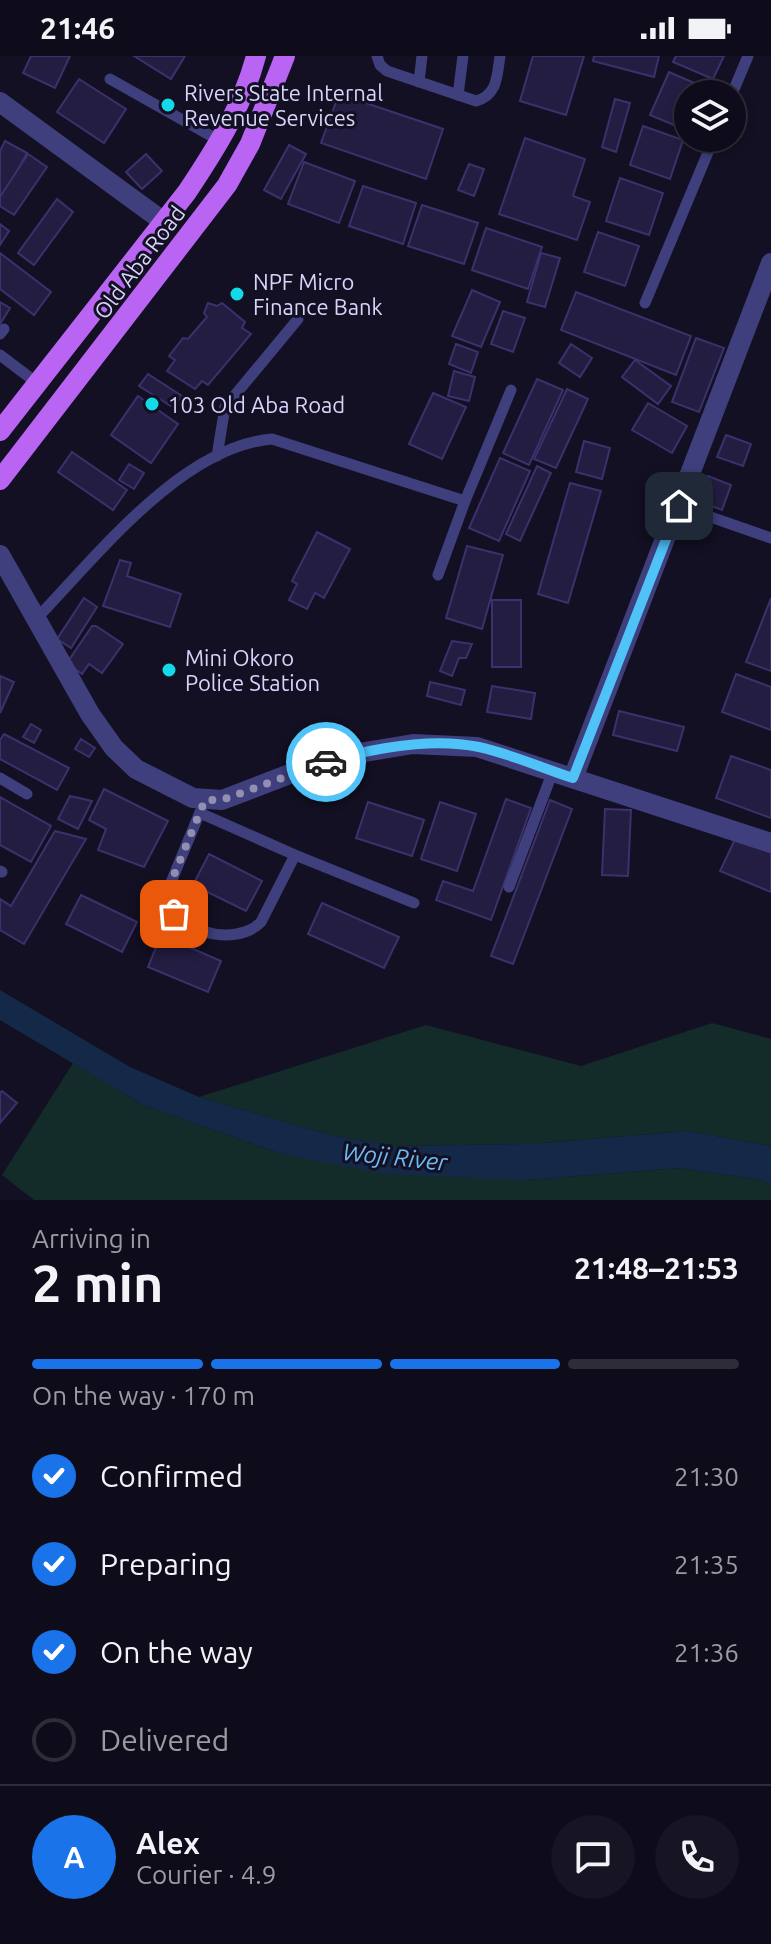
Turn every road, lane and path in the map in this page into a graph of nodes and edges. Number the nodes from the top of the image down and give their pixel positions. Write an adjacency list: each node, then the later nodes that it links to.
1 (256, 56): 13 (main road, Old Aba Road)
2 (285, 56): 24 (main road, Old Aba Road)
3 (377, 56): 10 (lane)
4 (422, 56): 10 (lane)
5 (463, 56): 11 (lane)
6 (500, 56): 11 (lane)
7 (748, 56): 9 (lane)
8 (110, 79): 13 (lane)
9 (738, 80)
10 (419, 82): 11 (lane)
11 (458, 95)
12 (0, 102): 15 (street)
13 (220, 141): 15 (main road, Old Aba Road)
14 (708, 152): 17 (lane)
15 (164, 222): 20 (main road, Old Aba Road)
16 (771, 263): 26 (street)
17 (645, 303)
18 (298, 319): 23 (lane)
19 (0, 355): 20 (lane)
20 (37, 383): 22 (main road, Old Aba Road)
21 (511, 390): 25 (lane)
22 (0, 431)
23 (217, 456): 25 (lane); 30 (lane)
24 (0, 480)
25 (465, 501): 29 (lane)
26 (679, 506): 27 (lane); 33 (street)
27 (771, 538)
28 (0, 555): 30 (street)
29 (438, 575)
30 (36, 619): 35 (street)
31 (553, 771): 33 (street); 35 (street); 38 (lane)
32 (0, 778): 34 (lane)
33 (573, 778): 36 (street)
34 (27, 794)
35 (203, 807): 37 (lane); 37 (lane)
36 (771, 843)
37 (295, 855): 39 (lane)
38 (509, 887)
39 (414, 903)

